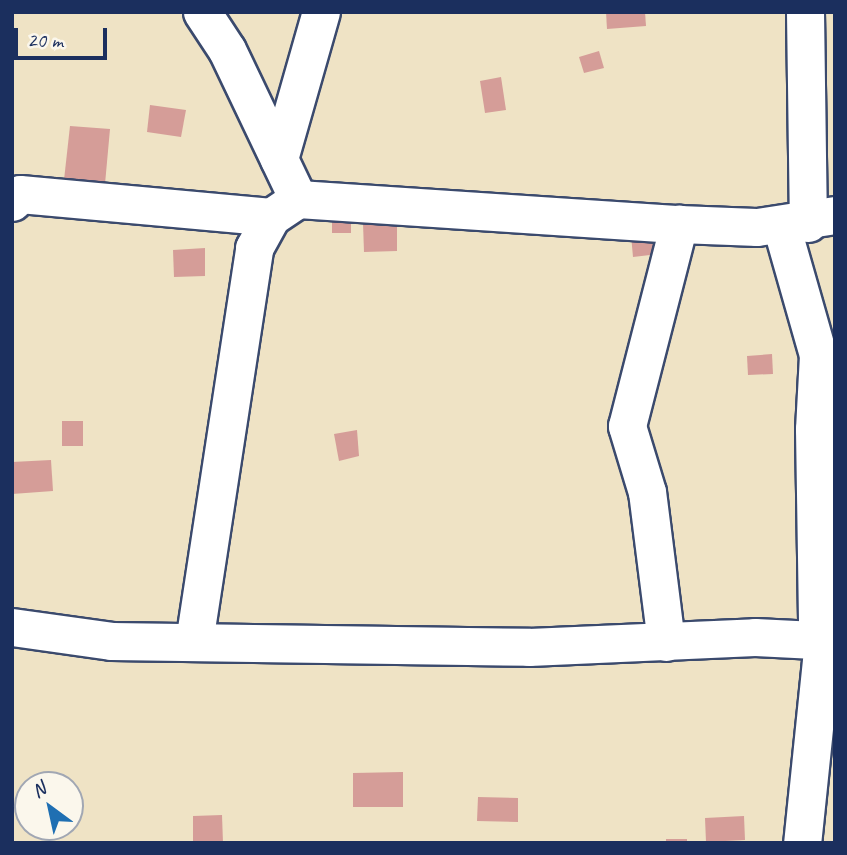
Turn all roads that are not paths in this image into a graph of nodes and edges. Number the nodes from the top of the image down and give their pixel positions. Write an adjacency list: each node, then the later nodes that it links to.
1 (202, 12): 4 (street)
2 (321, 12): 4 (street)
3 (805, 12): 7 (street)
4 (279, 159): 6 (street)
5 (12, 202): 6 (street)
6 (285, 208): 8 (street); 11 (street)
7 (808, 221): 8 (street); 10 (street)
8 (679, 224): 12 (street)
9 (12, 627): 11 (street)
10 (829, 641): 12 (street); 13 (street)
11 (194, 642): 12 (street)
12 (666, 642)
13 (802, 843)

